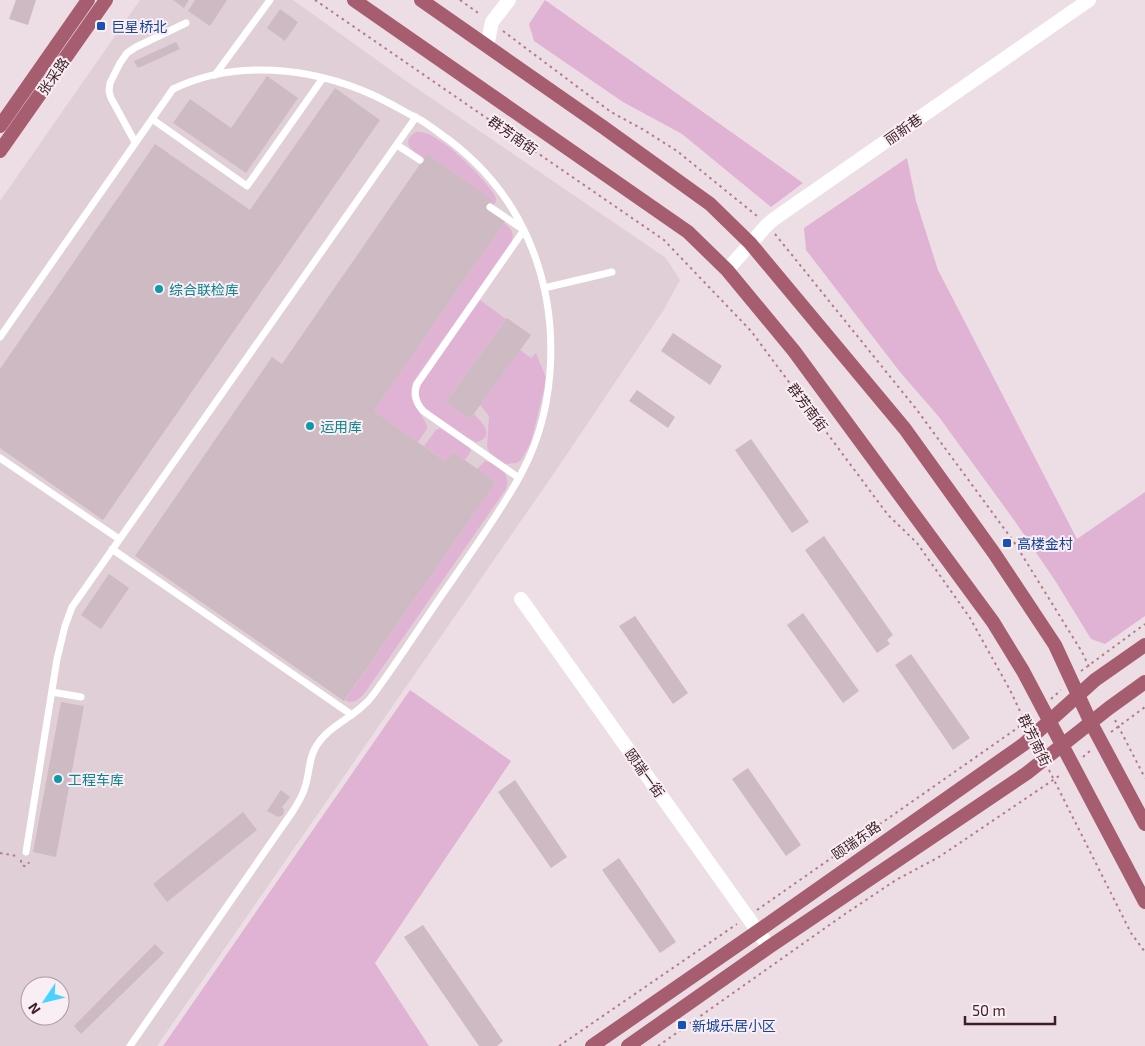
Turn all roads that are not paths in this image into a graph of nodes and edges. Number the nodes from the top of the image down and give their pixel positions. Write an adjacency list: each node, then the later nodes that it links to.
1 (88, 0): 14 (main road, 张采路)
2 (106, 0): 17 (main road, 张采路)
3 (270, 0): 10 (lane)
4 (354, 0): 22 (main road, 群芳南街)
5 (421, 0): 9 (main road)
6 (509, 0): 9 (street)
7 (1089, 0): 21 (street, 丽新巷)
8 (186, 23): 15 (lane)
9 (487, 46): 21 (main road)
10 (215, 75): 11 (lane); 13 (lane)
11 (322, 78): 12 (lane); 13 (lane)
12 (416, 117): 16 (lane); 20 (lane)
13 (152, 119): 15 (lane)
14 (0, 126)
15 (136, 142): 25 (lane)
16 (397, 145): 18 (lane); 28 (lane)
17 (0, 151)
18 (420, 160)
19 (490, 207): 20 (lane)
20 (524, 230): 24 (lane); 27 (lane)
21 (750, 243): 22 (street, 丽新巷); 34 (main road)
22 (727, 270): 37 (main road, 群芳南街)
23 (612, 272): 24 (lane)
24 (544, 288): 27 (lane)
25 (0, 337)
26 (0, 458): 28 (lane)
27 (519, 478): 36 (lane)
28 (119, 539): 29 (lane)
29 (112, 549): 33 (lane); 36 (lane)
30 (521, 600): 43 (street, 颐瑞一街)
31 (1145, 645): 34 (main road, 颐瑞东路)
32 (1145, 682): 38 (main road)
33 (52, 692): 35 (lane); 41 (lane)
34 (1078, 696): 37 (main road, 颐瑞东路); 38 (main road)
35 (81, 697)
36 (352, 715): 45 (lane)
37 (1049, 720): 39 (main road, 群芳南街); 43 (main road, 颐瑞东路)
38 (1091, 723): 39 (main road); 40 (main road)
39 (1062, 746): 42 (main road, 群芳南街); 44 (main road)
40 (1145, 824)
41 (27, 856)
42 (1145, 902)
43 (758, 931): 44 (street, 颐瑞一街); 46 (main road, 颐瑞东路)
44 (770, 947): 47 (main road)
45 (130, 1046)
46 (592, 1046)
47 (628, 1046)

